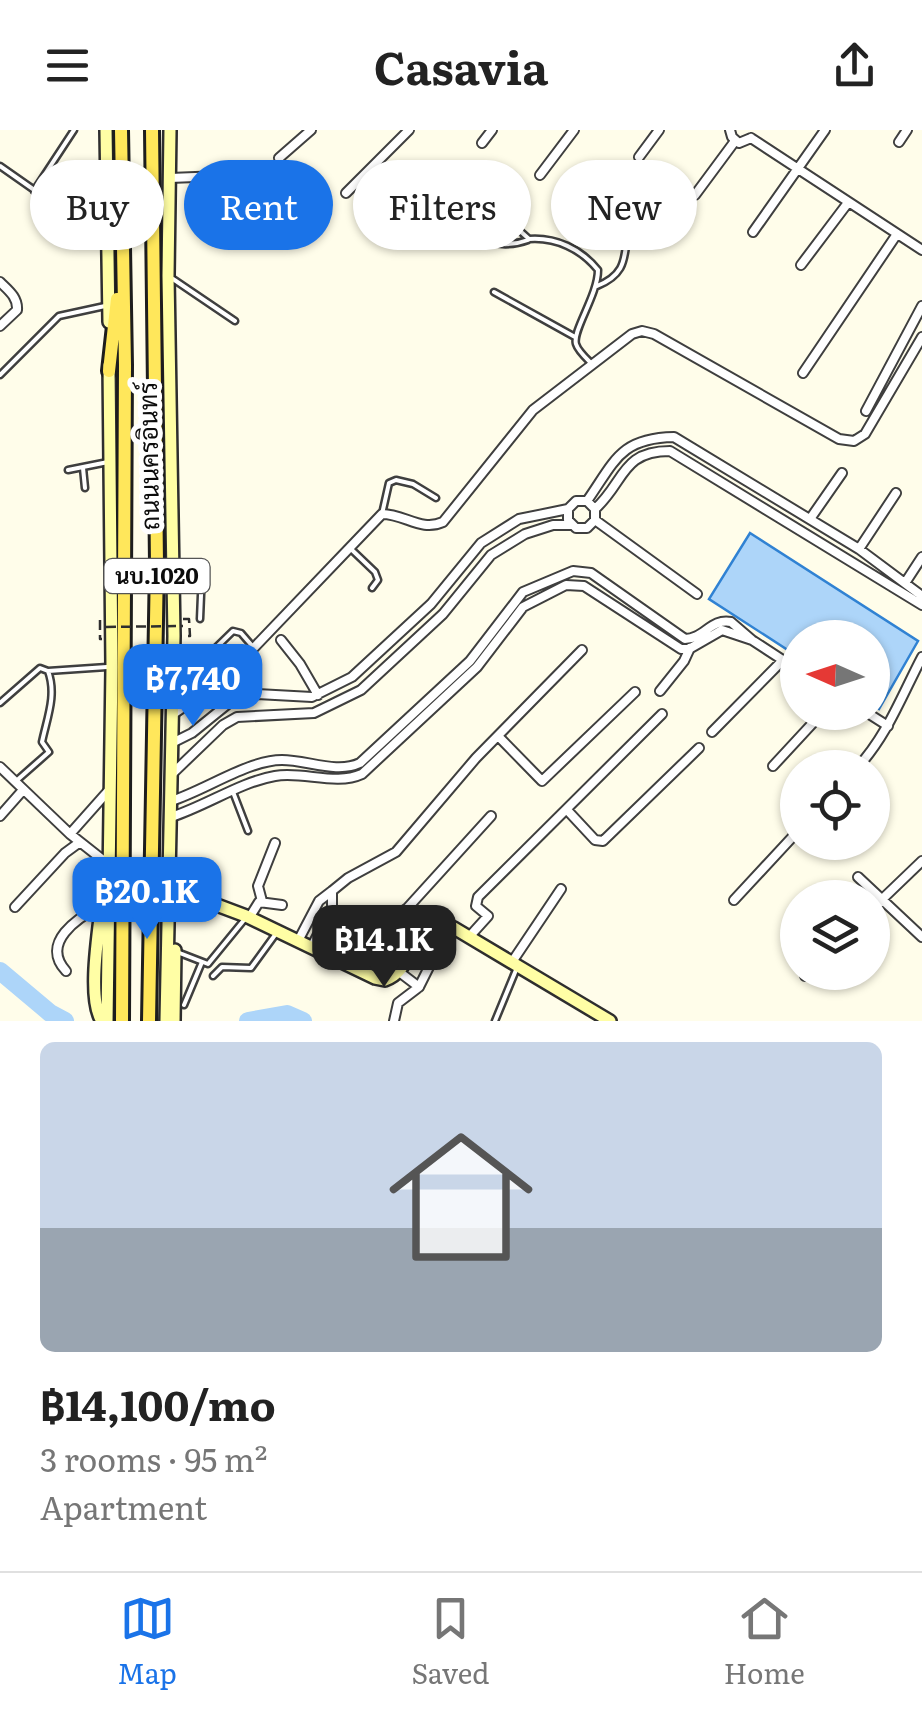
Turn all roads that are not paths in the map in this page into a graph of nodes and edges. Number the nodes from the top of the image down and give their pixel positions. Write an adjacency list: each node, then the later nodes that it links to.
1 (74, 130): 20 (lane)
2 (105, 130): 21 (main road, ถนนนครอินทร์ / นบ.1020)
3 (121, 130): 22 (main road, ถนนนครอินทร์ / นบ.1020)
4 (152, 130): 170 (main road, ถนนนครอินทร์ / นบ.1020)
5 (170, 130): 27 (main road, ถนนนครอินทร์ / นบ.1020)
6 (311, 130): 19 (street)
7 (409, 130): 30 (street)
8 (492, 130): 17 (street)
9 (574, 130): 25 (street)
10 (659, 130): 18 (street)
11 (730, 130): 15 (street)
12 (825, 130): 24 (street)
13 (907, 130): 16 (street)
14 (752, 134): 15 (street); 24 (street)
15 (735, 140): 29 (street)
16 (899, 142)
17 (482, 143)
18 (640, 157)
19 (279, 158)
20 (54, 160)
21 (106, 160)
22 (122, 160)
23 (0, 166): 28 (lane)
24 (796, 170): 31 (street); 32 (street)
25 (540, 175)
26 (184, 177): 27 (street)
27 (170, 178): 41 (main road, ถนนนครอินทร์ / นบ.1020)
28 (30, 188)
29 (697, 192)
30 (346, 194)
31 (847, 204): 33 (street); 40 (street)
32 (752, 232)
33 (897, 234): 39 (street); 53 (street)
34 (531, 239): 43 (lane)
35 (108, 250): 45 (main road, ถนนนครอินทร์ / นบ.1020)
36 (124, 250): 52 (main road)
37 (124, 250): 167 (main road, ถนนนครอินทร์ / นบ.1020)
38 (625, 250): 43 (lane)
39 (922, 250)
40 (801, 265)
41 (168, 276): 47 (lane); 77 (main road, ถนนนครอินทร์ / นบ.1020)
42 (0, 282): 48 (street)
43 (597, 286): 50 (lane)
44 (494, 292): 50 (lane)
45 (110, 305): 52 (main road, ถนนนครอินทร์ / นบ.1020); 54 (lane)
46 (922, 306): 55 (street)
47 (235, 321)
48 (0, 326)
49 (922, 337): 51 (street)
50 (575, 338): 51 (lane)
51 (592, 364): 68 (street)
52 (109, 371): 56 (main road, ถนนนครอินทร์ / นบ.1020)
53 (803, 372)
54 (0, 376)
55 (866, 412)
56 (109, 462): 57 (lane); 94 (main road, ถนนนครอินทร์ / นบ.1020)
57 (82, 466): 58 (lane); 60 (lane)
58 (68, 470)
59 (842, 473): 69 (street)
60 (85, 488)
61 (766, 492): 64 (street); 65 (street); 69 (street)
62 (896, 492): 74 (street)
63 (436, 498): 68 (lane)
64 (587, 501): 66 (street); 67 (street)
65 (759, 504): 67 (street); 84 (street)
66 (568, 509): 71 (street); 72 (street)
67 (595, 509): 70 (street)
68 (382, 514): 73 (street)
69 (810, 519): 74 (street)
70 (595, 520): 71 (street); 81 (street)
71 (571, 525): 75 (street)
72 (481, 543): 75 (street); 95 (street)
73 (351, 549): 79 (lane); 89 (street)
74 (860, 549): 78 (street)
75 (491, 555): 98 (street)
76 (922, 556): 78 (street)
77 (173, 571): 85 (lane); 105 (main road, ถนนนครอินทร์ / นบ.1020)
78 (905, 582): 82 (street)
79 (372, 588)
80 (616, 592): 83 (street); 87 (street); 88 (street)
81 (697, 594)
82 (922, 596)
83 (609, 600): 87 (street); 88 (street)
84 (922, 605)
85 (200, 618)
86 (280, 640): 101 (street)
87 (493, 640): 115 (street)
88 (691, 644): 92 (street); 99 (street)
89 (254, 648): 97 (lane); 105 (street)
90 (582, 650): 112 (street)
91 (922, 657): 108 (street)
92 (780, 660)
93 (780, 663): 110 (street)
94 (112, 667): 96 (lane); 122 (main road, ถนนนครอินทร์ / นบ.1020)
95 (364, 668): 98 (street); 101 (street)
96 (48, 670): 103 (lane); 120 (lane)
97 (192, 671)
98 (374, 680): 106 (street)
99 (660, 691)
100 (635, 692): 112 (street)
101 (318, 695): 102 (street)
102 (287, 697): 106 (street); 107 (street)
103 (0, 703)
104 (662, 714): 126 (street)
105 (172, 715): 113 (main road, ถนนนครอินทร์ / นบ.1020)
106 (286, 715): 111 (street)
107 (206, 721): 111 (street); 113 (street)
108 (890, 722)
109 (806, 730): 116 (street)
110 (712, 732)
111 (214, 734): 119 (street)
112 (498, 736): 141 (street)
113 (172, 744): 119 (main road, ถนนนครอินทร์ / นบ.1020)
114 (699, 748): 126 (street)
115 (376, 756): 118 (street); 121 (street)
116 (773, 766)
117 (0, 767): 120 (street)
118 (248, 770): 121 (street); 125 (street)
119 (172, 774): 125 (main road, ถนนนครอินทร์ / นบ.1020)
120 (15, 782): 123 (street)
121 (254, 784): 124 (street)
122 (110, 788): 131 (street); 136 (main road, ถนนนครอินทร์ / นบ.1020)
123 (23, 790): 127 (street); 131 (street)
124 (233, 792): 129 (street); 130 (lane)
125 (170, 801): 129 (main road, ถนนนครอินทร์ / นบ.1020)
126 (568, 810): 154 (street)
127 (0, 816)
128 (491, 816): 150 (street)
129 (171, 817): 139 (main road, ถนนนครอินทร์ / นบ.1020)
130 (248, 831)
131 (70, 834): 132 (street)
132 (80, 842): 136 (street); 148 (street)
133 (276, 843): 145 (street)
134 (780, 851): 144 (street)
135 (922, 860): 142 (street)
136 (110, 868): 146 (main road); 167 (main road, ถนนนครอินทร์ / นบ.1020)
137 (858, 877): 138 (street)
138 (861, 880)
139 (168, 881): 143 (main road, ถนนนครอินทร์ / นบ.1020); 151 (main road)
140 (561, 889): 161 (street)
141 (332, 892): 156 (street); 157 (street)
142 (890, 892)
143 (168, 896): 159 (main road); 171 (main road, ถนนนครอินทร์ / นบ.1020)
144 (734, 900)
145 (262, 901): 147 (street); 151 (street)
146 (102, 905): 163 (street); 169 (main road)
147 (282, 905)
148 (14, 907)
149 (890, 907): 155 (street)
150 (406, 909): 152 (street); 162 (street)
151 (248, 917): 153 (main road); 160 (lane)
152 (428, 930): 154 (main road); 164 (main road)
153 (278, 932): 156 (main road); 160 (lane)
154 (469, 937): 161 (main road)
155 (922, 937)
156 (298, 941): 157 (main road)
157 (311, 948): 162 (main road)
158 (438, 949): 165 (street)
159 (175, 952): 160 (lane); 172 (main road)
160 (205, 963): 166 (lane)
161 (515, 963): 168 (main road); 174 (lane)
162 (353, 968): 164 (main road)
163 (66, 971)
164 (398, 971): 165 (street)
165 (420, 987): 173 (street)
166 (184, 1006)
167 (117, 1012): 169 (main road, ถนนนครอินทร์ / นบ.1020)
168 (608, 1020)
169 (104, 1021)
170 (149, 1021)
171 (166, 1021)
172 (174, 1021)
173 (394, 1021)
174 (495, 1021)

